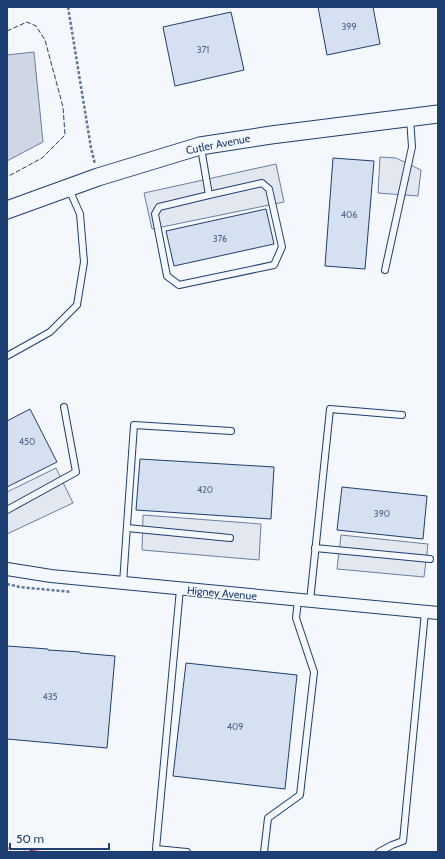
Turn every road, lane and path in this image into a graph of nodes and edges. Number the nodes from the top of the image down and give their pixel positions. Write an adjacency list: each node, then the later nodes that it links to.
1 (68, 7): 5 (path)
2 (438, 114): 3 (street, Cutler Avenue)
3 (410, 117): 4 (street, Cutler Avenue); 9 (lane)
4 (200, 146): 5 (street, Cutler Avenue); 7 (lane)
5 (98, 177): 6 (street, Cutler Avenue)
6 (68, 188): 8 (street, Cutler Avenue); 10 (lane)
7 (209, 195): 7 (lane)
8 (7, 210)
9 (385, 270)
10 (7, 356)
11 (64, 407): 14 (lane)
12 (402, 415): 17 (lane)
13 (231, 431): 15 (lane)
14 (7, 510)
15 (127, 528): 16 (lane); 20 (lane)
16 (230, 538)
17 (316, 548): 18 (lane); 23 (lane)
18 (430, 559)
19 (7, 569): 20 (street, Higney Avenue)
20 (123, 583): 21 (street, Higney Avenue)
21 (180, 589): 22 (street, Higney Avenue); 26 (lane)
22 (298, 600): 23 (street, Higney Avenue); 27 (lane)
23 (310, 601): 24 (street, Higney Avenue)
24 (425, 612): 25 (street, Higney Avenue); 28 (lane)
25 (438, 613)
26 (188, 852)
27 (264, 852)
28 (379, 852)

